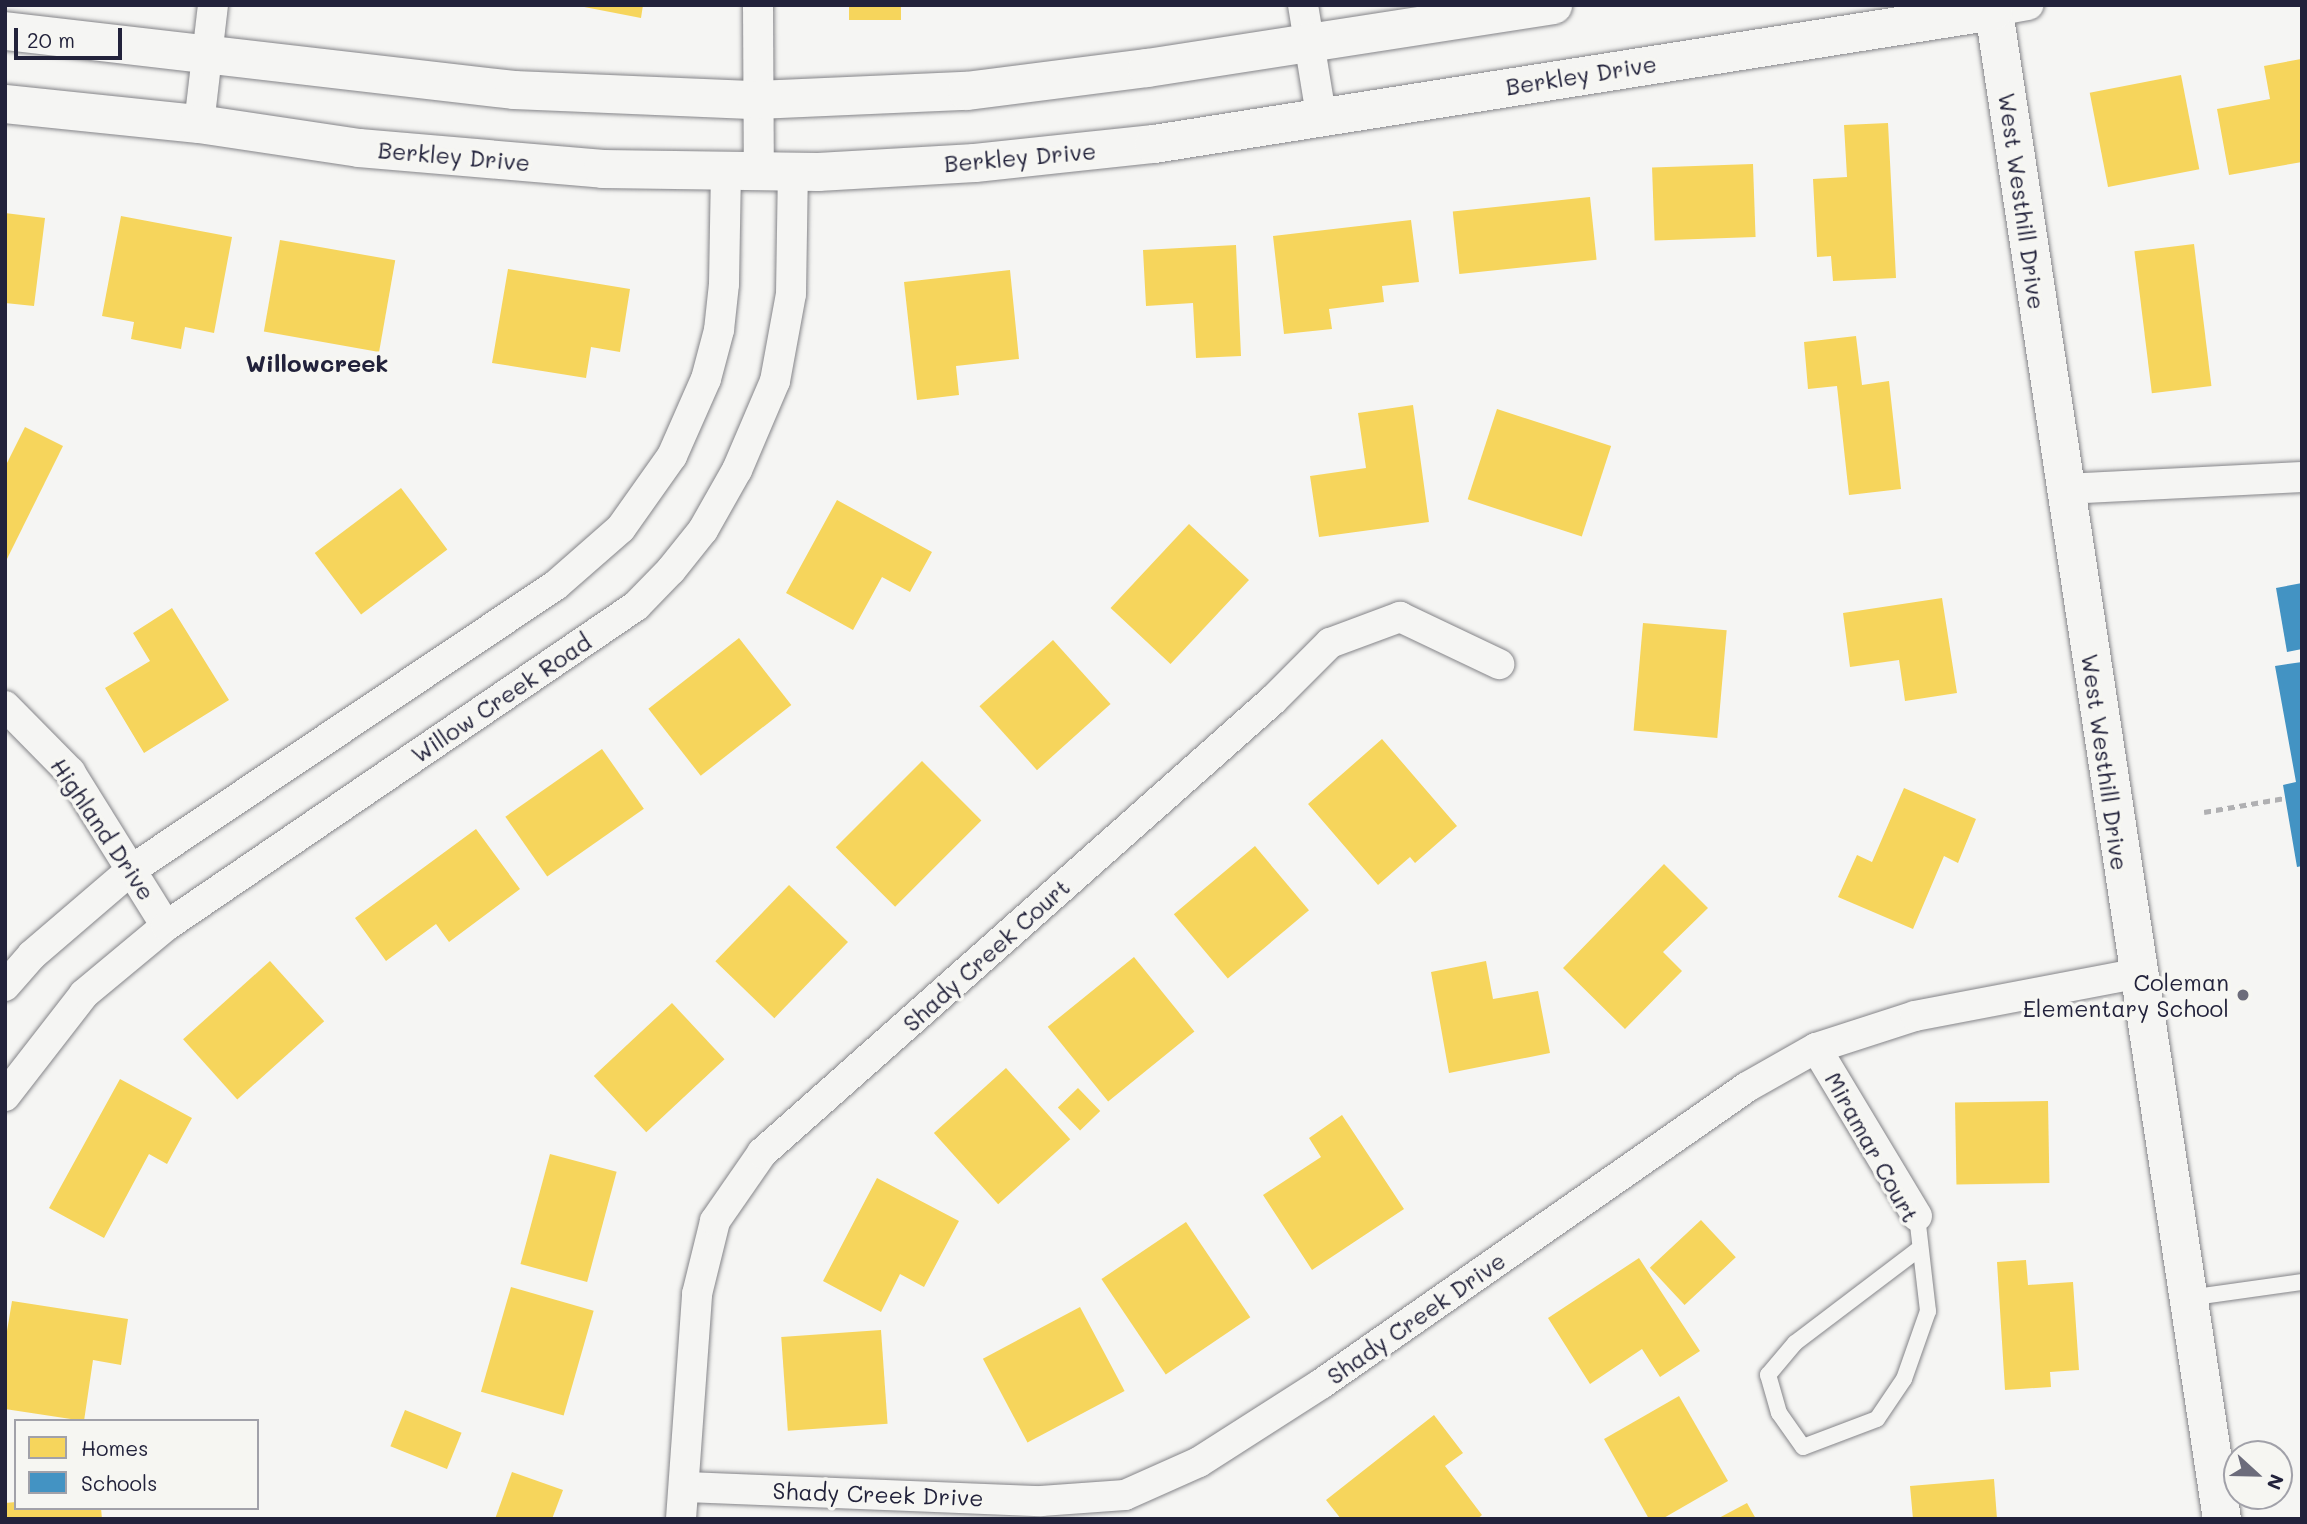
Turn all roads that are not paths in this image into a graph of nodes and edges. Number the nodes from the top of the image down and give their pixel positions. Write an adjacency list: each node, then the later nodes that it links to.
1 (213, 5): 8 (street)
2 (758, 5): 9 (street, Willow Creek Road)
3 (1303, 5): 7 (street)
4 (1553, 5): 7 (street)
5 (2005, 7): 11 (street, Berkley Drive); 15 (street, West Westhill Drive)
6 (5, 31): 8 (street)
7 (1308, 43): 9 (street); 11 (street)
8 (207, 54): 9 (street); 12 (street)
9 (757, 100): 13 (street, Willow Creek Road)
10 (5, 104): 12 (street, Berkley Drive)
11 (1321, 115): 13 (street, Berkley Drive)
12 (199, 124): 13 (street, Berkley Drive)
13 (759, 173): 18 (street, Willow Creek Road); 19 (street, Willow Creek Road)
14 (2302, 477): 15 (street)
15 (2065, 489): 20 (street, West Westhill Drive)
16 (1499, 664): 28 (street, Shady Creek Court)
17 (5, 706): 18 (street, Highland Drive)
18 (131, 870): 19 (street, Highland Drive); 21 (street, Willow Creek Road)
19 (166, 926): 23 (street, Willow Creek Road)
20 (2136, 974): 22 (street, Shady Creek Drive); 27 (street, West Westhill Drive)
21 (5, 986)
22 (1816, 1048): 24 (street, Miramar Court); 28 (street, Shady Creek Drive)
23 (5, 1096)
24 (1917, 1216): 25 (lane, Miramar Court)
25 (1920, 1248): 25 (lane, Miramar Court)
26 (2302, 1282): 27 (lane)
27 (2188, 1298): 30 (street, West Westhill Drive)
28 (686, 1487): 29 (street)
29 (681, 1519)
30 (2222, 1519)

